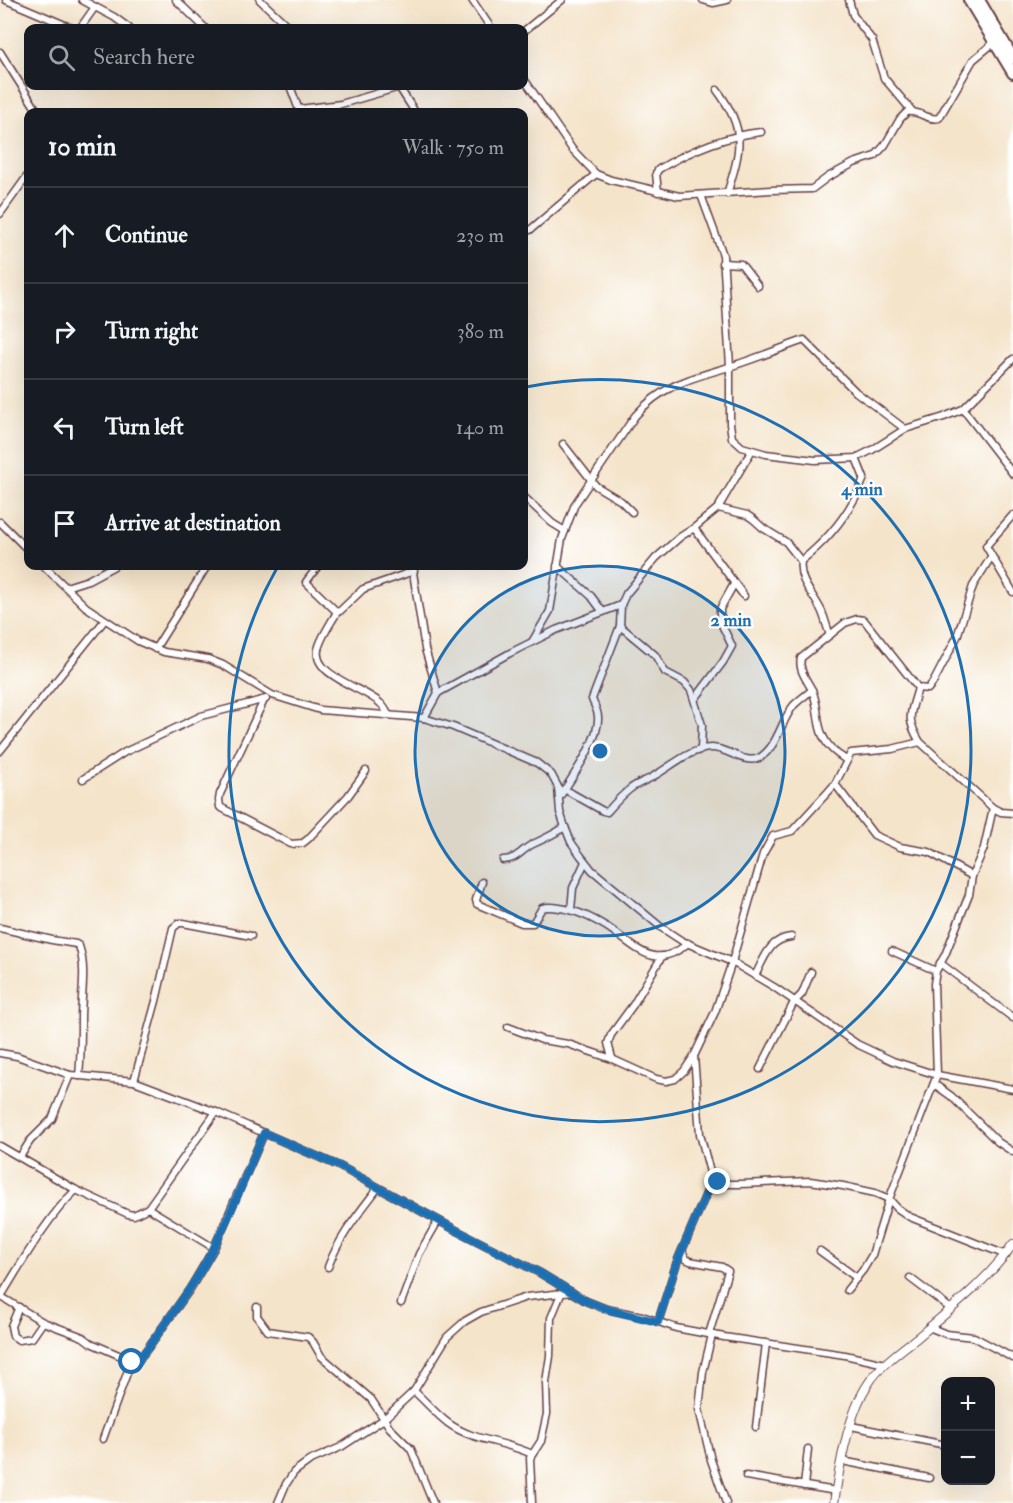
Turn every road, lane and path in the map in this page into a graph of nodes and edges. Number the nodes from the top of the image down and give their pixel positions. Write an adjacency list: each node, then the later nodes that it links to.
1 (6, 0): 13 (street)
2 (82, 0): 12 (street)
3 (176, 0): 16 (street)
4 (260, 0): 17 (street)
5 (472, 0): 18 (street)
6 (562, 0): 19 (street)
7 (703, 0): 8 (street)
8 (727, 0)
9 (849, 0): 35 (street)
10 (969, 0): 20 (main road)
11 (979, 0): 20 (main road)
12 (95, 7): 14 (street); 15 (street)
13 (63, 24)
14 (83, 24)
15 (124, 24)
16 (201, 24)
17 (287, 24)
18 (488, 24)
19 (528, 28)
20 (997, 40): 22 (main road); 23 (main road); 35 (street)
21 (0, 52): 25 (street)
22 (1013, 58)
23 (1013, 73)
24 (528, 85): 38 (street)
25 (24, 90)
26 (24, 90): 31 (street)
27 (291, 90): 32 (street)
28 (388, 90): 33 (street)
29 (403, 90): 34 (street)
30 (717, 90): 37 (street)
31 (35, 108)
32 (298, 108)
33 (317, 108)
34 (413, 108)
35 (912, 111): 41 (street)
36 (761, 132): 37 (street)
37 (739, 134): 40 (street); 41 (street)
38 (596, 174): 40 (street); 44 (street)
39 (24, 181): 43 (street)
40 (658, 192): 42 (street)
41 (727, 194): 42 (street)
42 (701, 195): 45 (street)
43 (0, 214)
44 (528, 230)
45 (722, 263): 46 (street); 48 (street)
46 (758, 286)
47 (1013, 359): 49 (street)
48 (730, 366): 50 (street); 52 (street); 55 (street)
49 (963, 409): 50 (street); 54 (street)
50 (905, 429): 53 (street)
51 (563, 444): 55 (street)
52 (752, 450): 53 (street); 57 (street)
53 (856, 458): 65 (street)
54 (1013, 474)
55 (591, 480): 58 (street); 62 (street)
56 (528, 501): 62 (street)
57 (718, 508): 61 (street); 65 (street)
58 (632, 512)
59 (1013, 515): 64 (street)
60 (0, 522): 63 (street)
61 (694, 528): 73 (street); 77 (street)
62 (565, 531): 66 (street)
63 (24, 546)
64 (991, 557): 75 (street); 85 (street)
65 (801, 561): 82 (street)
66 (557, 566): 79 (street); 83 (street)
67 (48, 570): 74 (street)
68 (107, 570): 74 (street)
69 (204, 570): 84 (street)
70 (315, 570): 78 (street)
71 (408, 570): 78 (street)
72 (413, 570): 87 (street)
73 (734, 584): 76 (street); 89 (street)
74 (66, 587): 80 (street)
75 (1013, 592)
76 (744, 596)
77 (621, 605): 79 (street); 81 (street)
78 (337, 612): 91 (street)
79 (603, 612): 83 (street)
80 (104, 621): 84 (street); 95 (street)
81 (620, 626): 89 (street); 100 (street)
82 (830, 635): 85 (street); 86 (street)
83 (532, 642): 87 (street)
84 (155, 649): 88 (street)
85 (918, 688): 93 (street)
86 (812, 690): 94 (street); 96 (street)
87 (438, 693): 92 (street)
88 (272, 695): 90 (street); 91 (street)
89 (695, 699): 94 (street)
90 (264, 700): 97 (street); 98 (street)
91 (388, 714): 92 (street)
92 (424, 718): 101 (street)
93 (920, 742): 96 (street); 102 (street)
94 (701, 750): 100 (street)
95 (0, 751)
96 (846, 760): 99 (street)
97 (366, 771)
98 (82, 779)
99 (835, 784): 107 (street); 116 (street)
100 (564, 789): 101 (street)
101 (559, 798): 104 (street)
102 (993, 808): 103 (street); 107 (street)
103 (1013, 813)
104 (565, 827): 105 (street); 106 (street)
105 (503, 860)
106 (585, 862): 109 (street); 113 (street)
107 (972, 876): 117 (street)
108 (482, 882): 109 (street)
109 (571, 910): 115 (street)
110 (0, 928): 130 (street)
111 (251, 936): 131 (street)
112 (791, 937): 120 (street)
113 (687, 944): 115 (street); 116 (street)
114 (892, 951): 118 (street)
115 (661, 958): 126 (street)
116 (732, 962): 120 (street); 125 (street)
117 (940, 963): 118 (street); 122 (street)
118 (936, 971): 129 (street)
119 (810, 972): 121 (street)
120 (755, 976): 121 (street)
121 (794, 1002): 127 (street); 129 (street)
122 (1013, 1018)
123 (508, 1027): 126 (street)
124 (0, 1053): 128 (street)
125 (694, 1056): 126 (street); 139 (street)
126 (612, 1059)
127 (760, 1069)
128 (70, 1074): 130 (street); 138 (street)
129 (938, 1075): 132 (street); 133 (street)
130 (79, 1076): 131 (street)
131 (134, 1082): 134 (street)
132 (934, 1084): 137 (street); 142 (street)
133 (1013, 1089)
134 (216, 1112): 135 (street); 143 (street)
135 (264, 1133): 140 (street); 146 (street)
136 (0, 1146): 138 (street)
137 (1013, 1152)
138 (20, 1157): 141 (street)
139 (712, 1180): 142 (street); 147 (street)
140 (378, 1188): 144 (street); 150 (street)
141 (76, 1190): 143 (street); 156 (street)
142 (889, 1199): 149 (street); 151 (street)
143 (148, 1208): 146 (street)
144 (438, 1221): 154 (street); 157 (street)
145 (1013, 1244): 149 (street)
146 (214, 1248): 167 (street)
147 (682, 1251): 162 (street); 164 (street)
148 (820, 1251): 151 (street)
149 (1006, 1255): 160 (street)
150 (328, 1267)
151 (857, 1278): 153 (street)
152 (910, 1278): 160 (street)
153 (847, 1290)
154 (572, 1292): 155 (street); 162 (street)
155 (561, 1294): 169 (street); 176 (street)
156 (0, 1297): 158 (street)
157 (401, 1303)
158 (19, 1306): 161 (street); 161 (street)
159 (256, 1307): 170 (street)
160 (951, 1309): 163 (street)
161 (43, 1322): 167 (street)
162 (658, 1322): 164 (street)
163 (929, 1327): 166 (street); 168 (street)
164 (710, 1334): 165 (street); 185 (street)
165 (766, 1343): 168 (street); 172 (street)
166 (1013, 1358)
167 (132, 1362): 173 (street)
168 (885, 1364): 171 (street)
169 (414, 1391): 170 (street); 176 (street)
170 (384, 1419): 182 (street); 183 (street)
171 (851, 1426): 174 (street); 177 (street)
172 (756, 1427)
173 (103, 1439)
174 (941, 1444)
175 (808, 1449): 180 (street)
176 (532, 1454): 184 (street)
177 (842, 1461): 179 (street); 181 (street)
178 (746, 1476): 180 (street)
179 (929, 1478)
180 (804, 1486): 181 (street)
181 (836, 1491): 186 (street)
182 (278, 1503)
183 (433, 1503)
184 (532, 1503)
185 (726, 1503)
186 (834, 1503)

